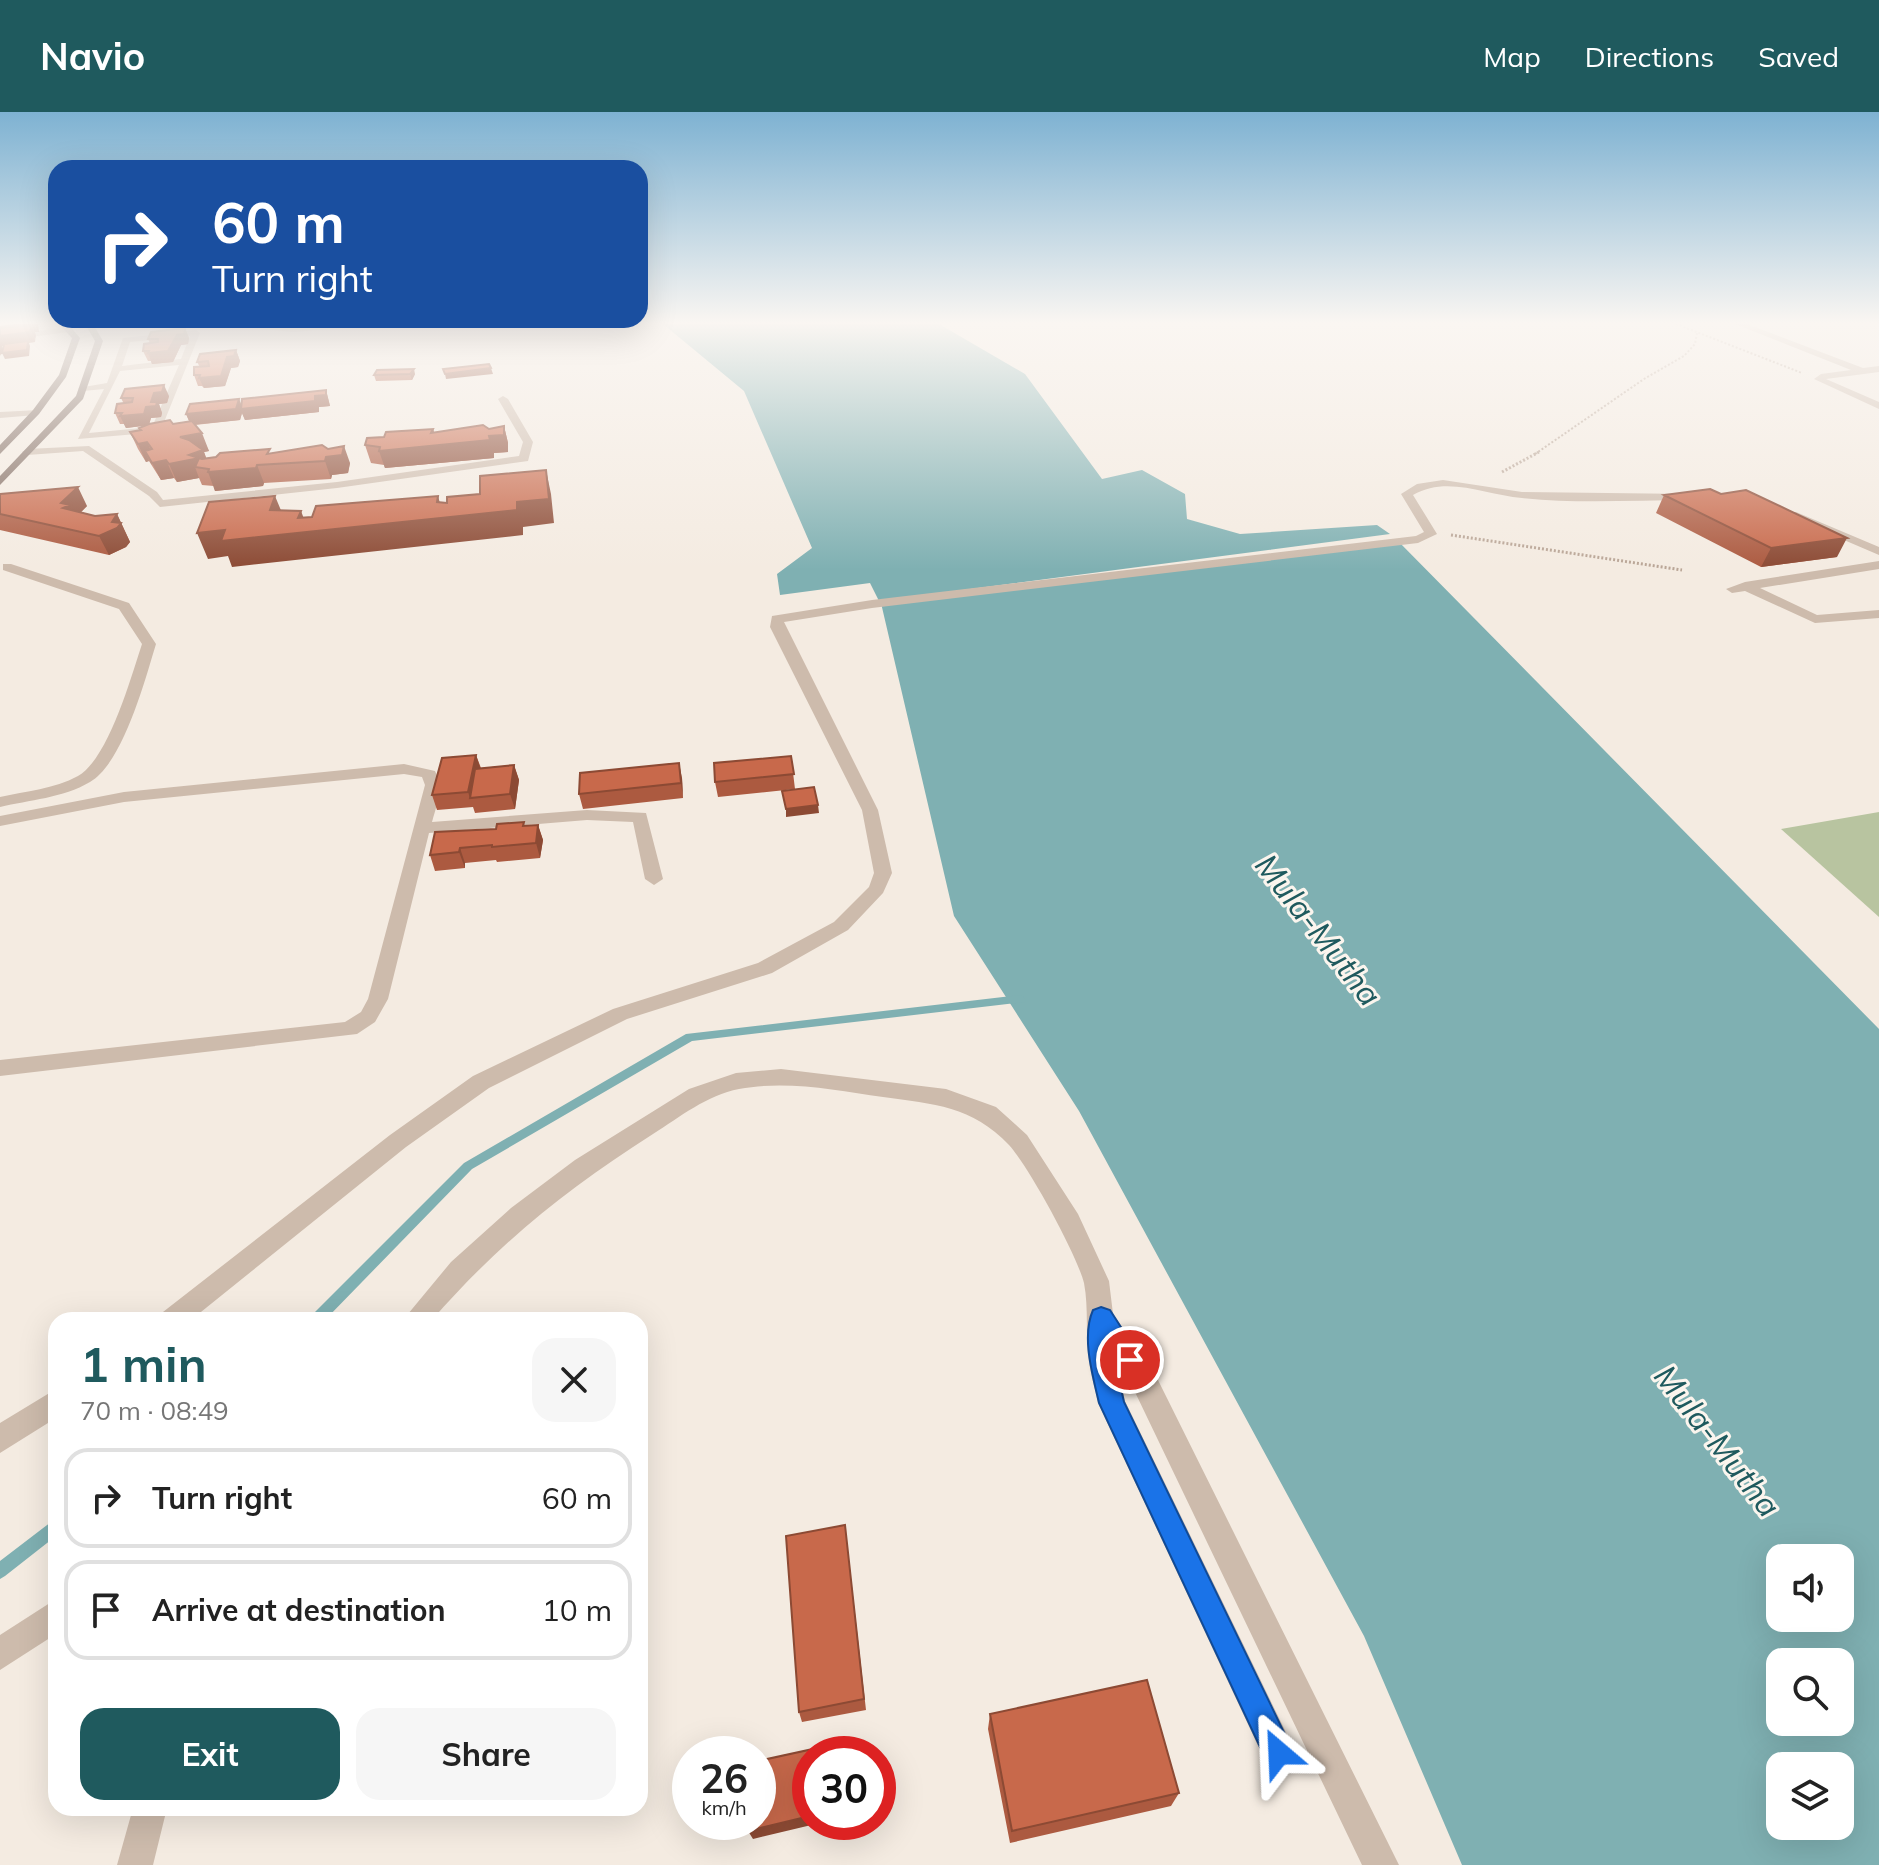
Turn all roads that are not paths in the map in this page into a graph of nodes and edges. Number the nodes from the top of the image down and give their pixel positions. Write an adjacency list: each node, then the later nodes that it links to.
1 (41, 406): 6 (main road)
2 (72, 406): 9 (main road)
3 (99, 406): 4 (street)
4 (167, 406)
5 (507, 406): 9 (street)
6 (36, 412): 7 (street); 8 (main road)
7 (0, 415)
8 (0, 451)
9 (27, 452): 10 (main road)
10 (0, 482)
11 (1703, 498): 22 (street)
12 (1779, 510): 13 (street)
13 (1879, 551)
14 (1879, 565): 16 (street)
15 (7, 567): 17 (street)
16 (1879, 614)
17 (0, 802)
18 (0, 821): 19 (street)
19 (423, 828): 20 (street); 21 (street)
20 (654, 879)
21 (0, 1068)
22 (182, 1312)
23 (423, 1312): 24 (street)
24 (1101, 1317): 29 (street); 32 (street)
25 (48, 1407): 26 (street)
26 (0, 1439)
27 (48, 1621): 28 (street)
28 (0, 1654)
29 (1279, 1753)
30 (148, 1816): 31 (street)
31 (135, 1865)
32 (1381, 1865)

